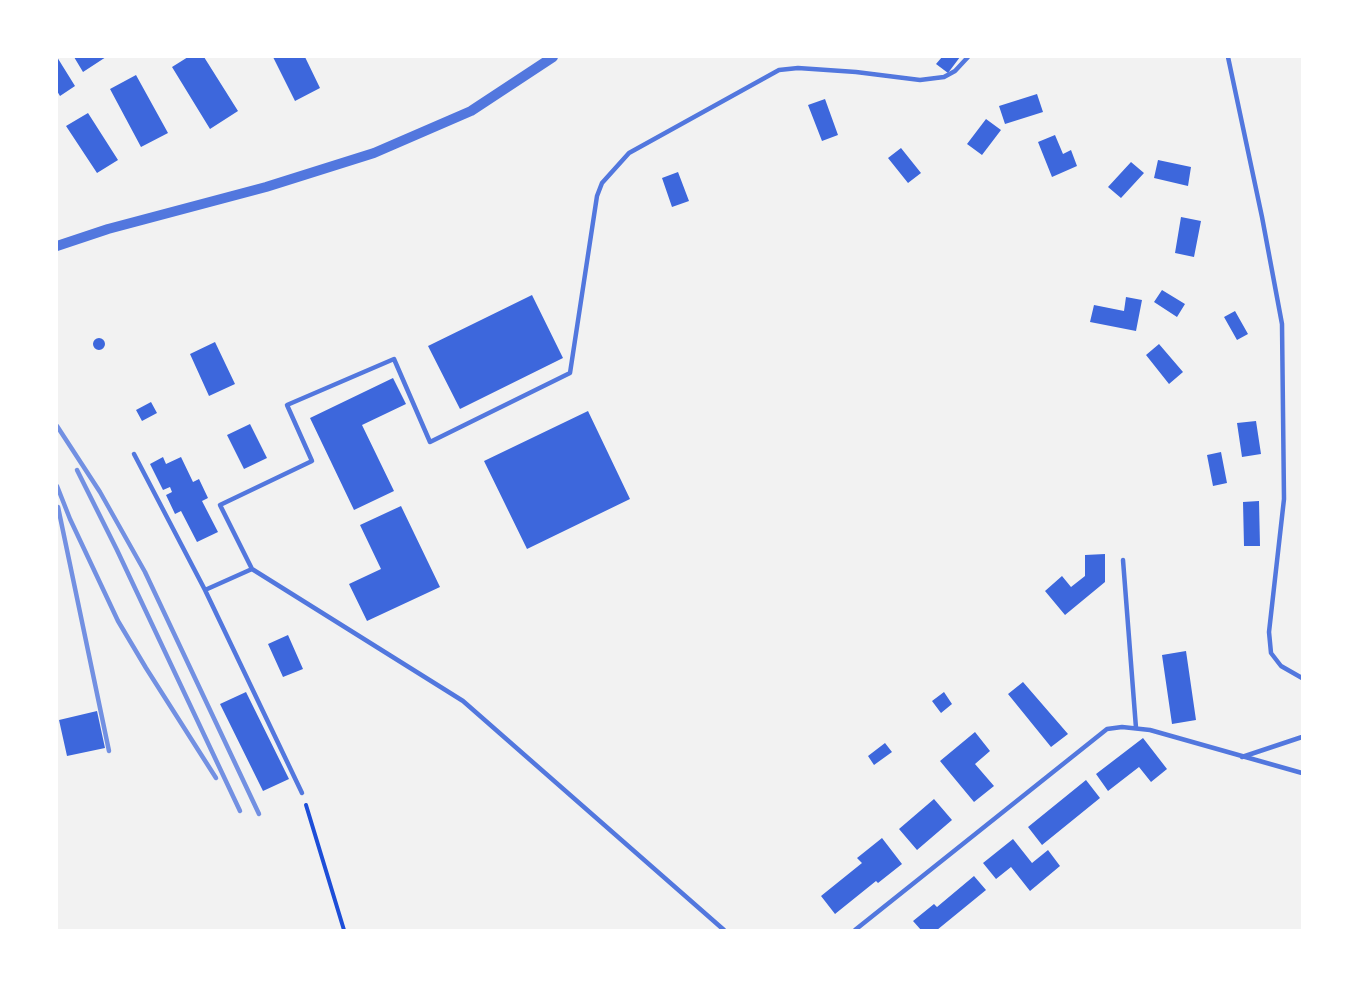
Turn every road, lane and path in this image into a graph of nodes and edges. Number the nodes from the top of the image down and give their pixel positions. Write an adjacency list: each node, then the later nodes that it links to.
1 (553, 57): 4 (street)
2 (968, 57): 7 (lane)
3 (1228, 57): 9 (lane)
4 (57, 246)
5 (134, 454): 8 (lane)
6 (1123, 560): 10 (lane)
7 (252, 569): 8 (lane); 16 (lane)
8 (205, 590): 14 (lane)
9 (1302, 678)
10 (1136, 728): 12 (lane); 17 (lane)
11 (1302, 737): 12 (lane)
12 (1242, 757): 13 (lane)
13 (1302, 773)
14 (302, 793): 15 (path)
15 (344, 930)
16 (724, 930)
17 (855, 930)

